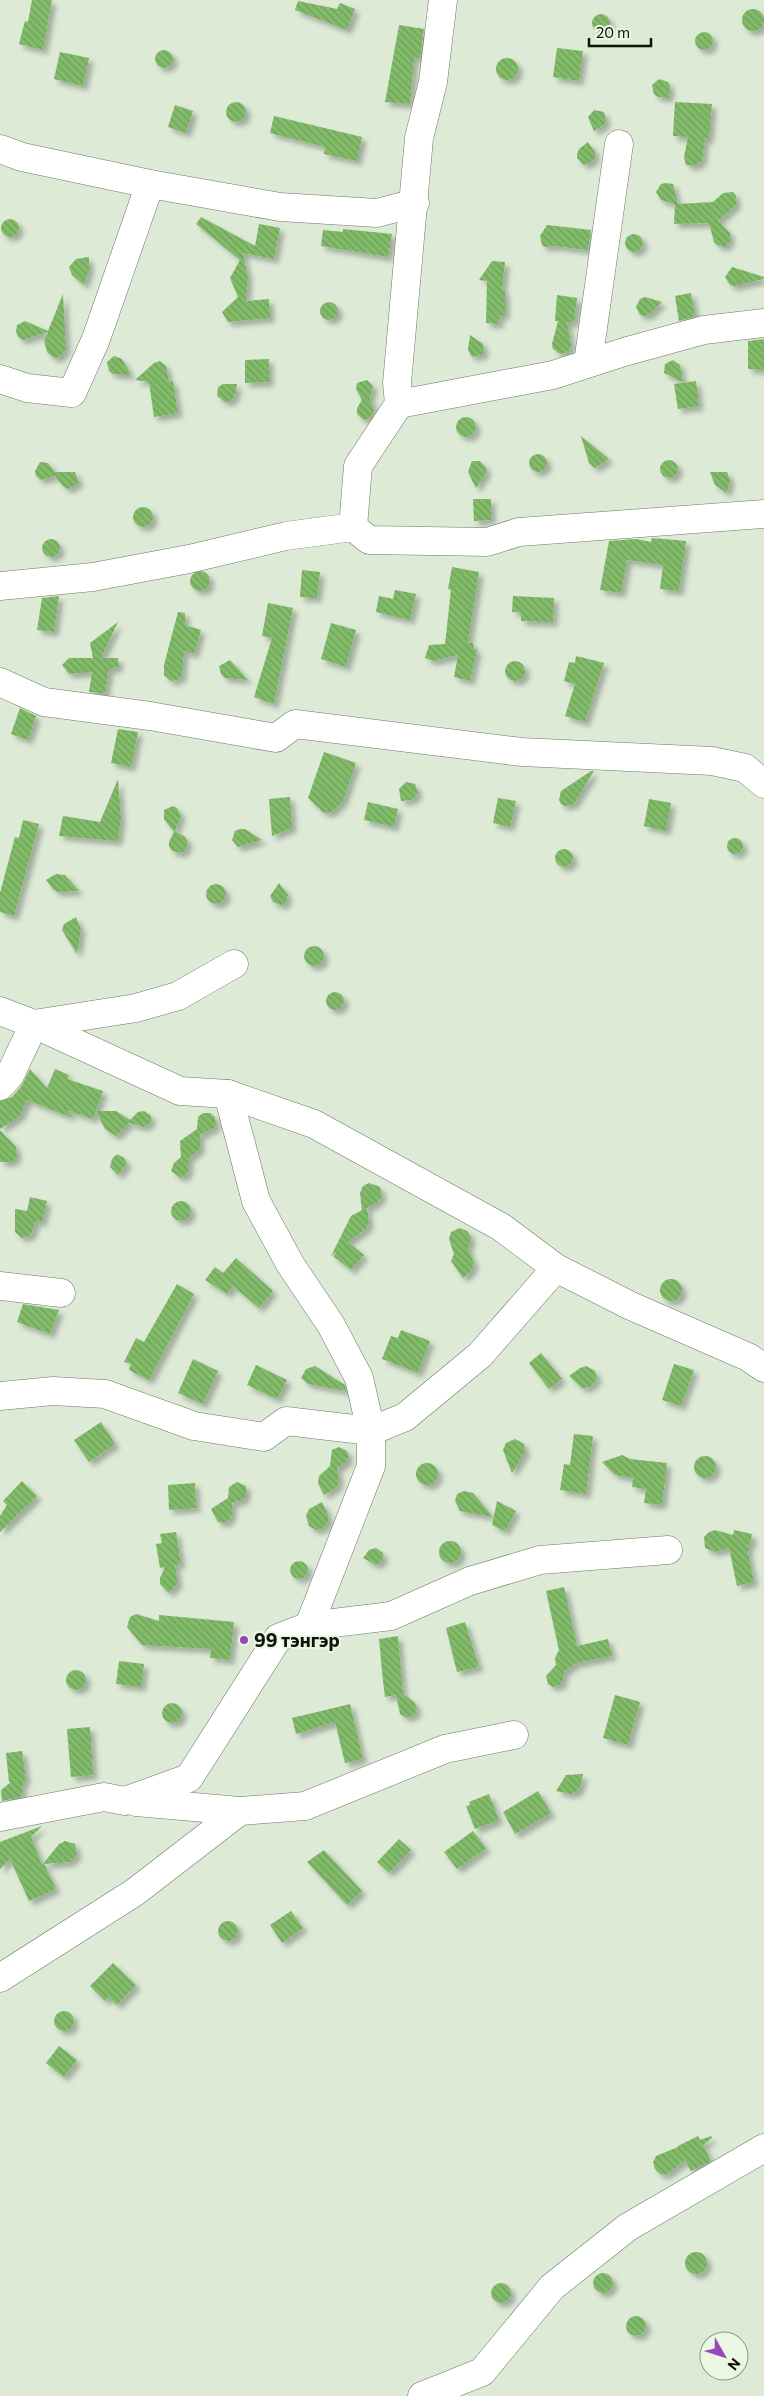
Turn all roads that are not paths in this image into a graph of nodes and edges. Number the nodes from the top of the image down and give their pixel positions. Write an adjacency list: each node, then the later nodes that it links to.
1 (443, 0): 5 (street)
2 (619, 144): 7 (street)
3 (0, 149): 4 (street)
4 (150, 184): 5 (street); 8 (street)
5 (415, 203): 9 (street)
6 (764, 323): 7 (street)
7 (588, 363): 9 (street)
8 (0, 379)
9 (398, 404): 11 (street)
10 (764, 514): 11 (street)
11 (353, 527): 12 (street)
12 (0, 586)
13 (0, 682): 14 (street)
14 (764, 784)
15 (234, 964): 17 (street)
16 (0, 1011): 17 (street)
17 (34, 1024): 18 (street); 19 (street)
18 (0, 1086)
19 (228, 1094): 20 (street); 25 (street)
20 (556, 1268): 23 (street); 25 (street)
21 (0, 1286): 22 (street)
22 (61, 1293)
23 (764, 1368)
24 (0, 1396): 25 (street)
25 (371, 1431): 27 (street)
26 (668, 1550): 27 (street)
27 (309, 1626): 29 (street)
28 (514, 1735): 30 (street)
29 (125, 1801): 30 (street); 31 (street)
30 (240, 1811): 32 (street)
31 (0, 1817)
32 (0, 1978)
33 (764, 2148): 34 (street)
34 (422, 2396)

